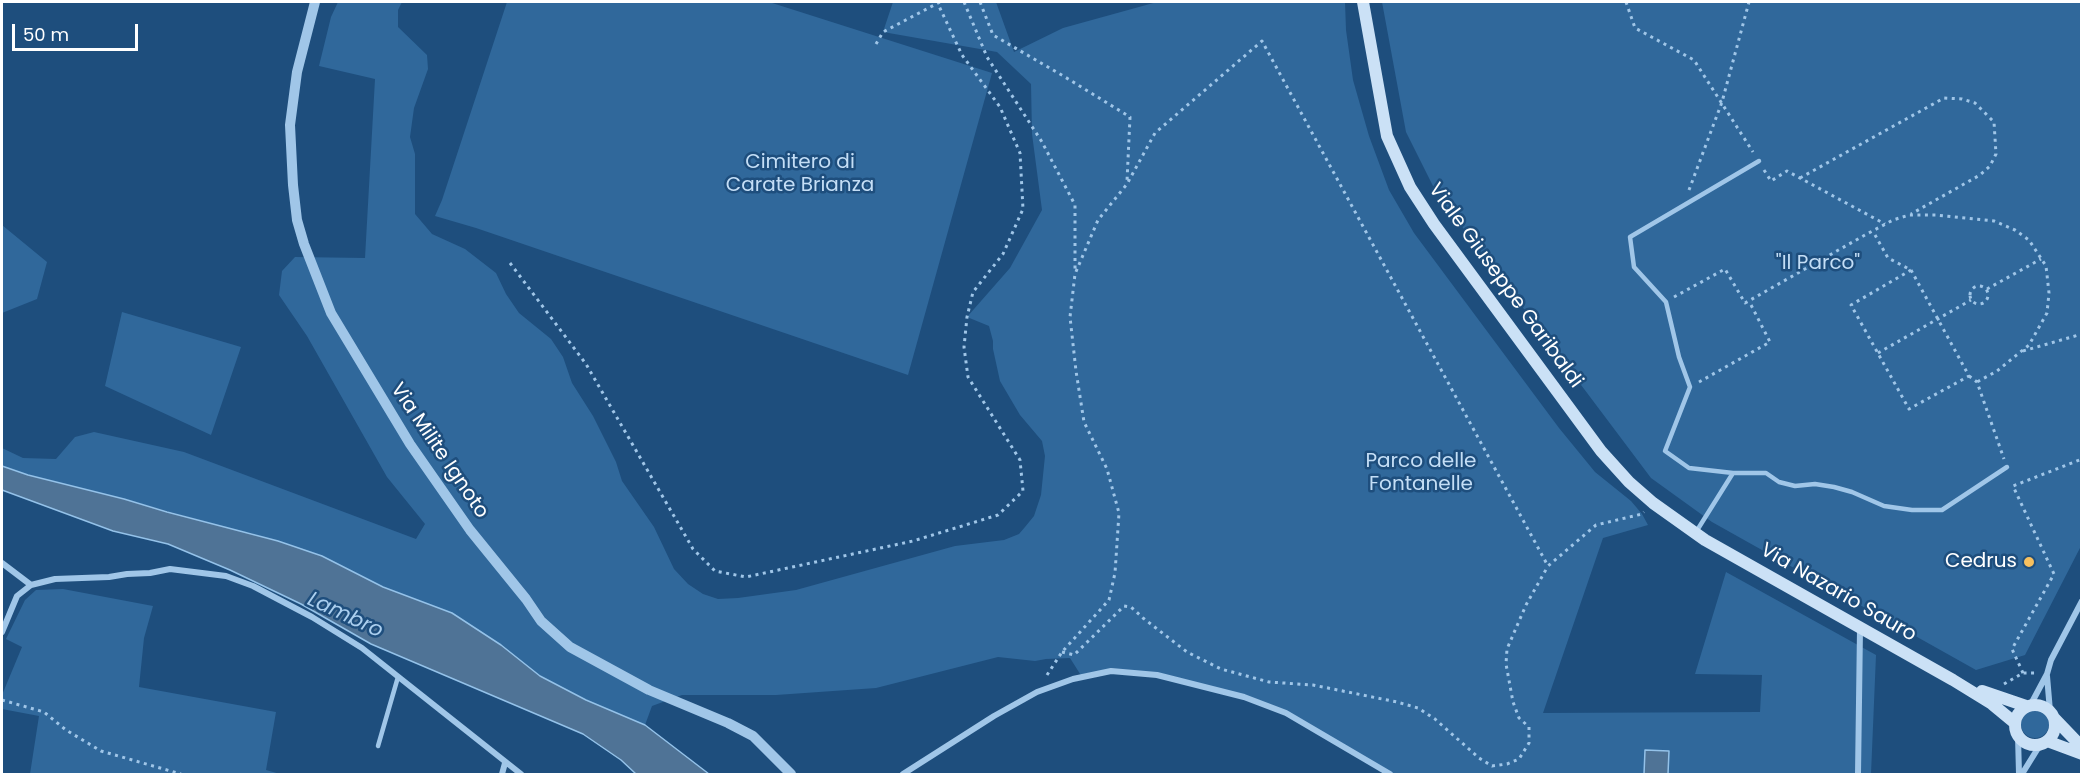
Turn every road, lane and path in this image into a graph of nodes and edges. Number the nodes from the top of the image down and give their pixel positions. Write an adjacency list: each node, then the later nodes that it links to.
1 (315, 2): 63 (street, Via Milite Ignoto)
2 (964, 2): 20 (path)
3 (980, 2): 12 (path)
4 (1363, 2): 35 (main road, Viale Giuseppe Garibaldi)
5 (1626, 2): 9 (path)
6 (1749, 2): 9 (path)
7 (939, 3): 8 (path); 18 (path)
8 (876, 44)
9 (1722, 102): 10 (path); 13 (path)
10 (1759, 161): 11 (path); 13 (lane)
11 (1800, 178): 14 (path); 15 (path)
12 (1127, 184): 20 (path); 38 (path)
13 (1683, 206): 24 (lane)
14 (1909, 215): 15 (path); 17 (path)
15 (1885, 224): 23 (path)
16 (1875, 234): 19 (path)
17 (2041, 259): 21 (path); 27 (path)
18 (510, 263)
19 (1911, 270): 25 (path); 28 (path)
20 (1075, 273): 43 (path)
21 (1987, 289): 22 (path); 22 (path)
22 (1971, 300): 25 (path)
23 (1749, 301): 24 (path); 31 (path)
24 (1666, 302): 31 (lane)
25 (1938, 319): 28 (path); 29 (path)
26 (2082, 334): 27 (path)
27 (2020, 352): 30 (path)
28 (1878, 353): 29 (path)
29 (1969, 376): 30 (path)
30 (1977, 382): 33 (path)
31 (1690, 387): 34 (lane)
32 (2082, 459): 44 (path)
33 (2007, 467): 34 (lane)
34 (1733, 473): 36 (lane)
35 (1653, 503): 36 (main road, Viale Giuseppe Garibaldi); 38 (path)
36 (1700, 537): 41 (main road, Via Nazario Sauro)
37 (2, 563): 39 (street)
38 (1548, 566): 43 (path)
39 (31, 585): 42 (street); 46 (street)
40 (2082, 601): 45 (street)
41 (1860, 629): 47 (main road, Via Nazario Sauro); 66 (street)
42 (2, 632)
43 (1062, 652): 48 (path)
44 (2023, 673): 45 (path); 49 (path)
45 (2047, 674): 51 (street); 52 (street)
46 (398, 677): 56 (lane); 59 (street)
47 (1953, 680): 49 (main road, Via Nazario Sauro); 53 (main road, Via Nazario Sauro)
48 (1037, 692): 64 (street); 65 (street)
49 (1996, 696): 51 (main road, Via Nazario Sauro)
50 (2, 700): 60 (path)
51 (2029, 705): 52 (main road); 53 (main road)
52 (2052, 715): 55 (main road); 57 (main road)
53 (2015, 723): 54 (main road)
54 (2018, 736): 55 (main road); 67 (street)
55 (2043, 743): 58 (main road); 67 (street)
56 (378, 746)
57 (2082, 747)
58 (2082, 754)
59 (506, 764): 61 (street); 62 (street)
60 (181, 774)
61 (502, 774)
62 (521, 774)
63 (791, 774)
64 (903, 774)
65 (1390, 774)
66 (1857, 774)
67 (2020, 774)

